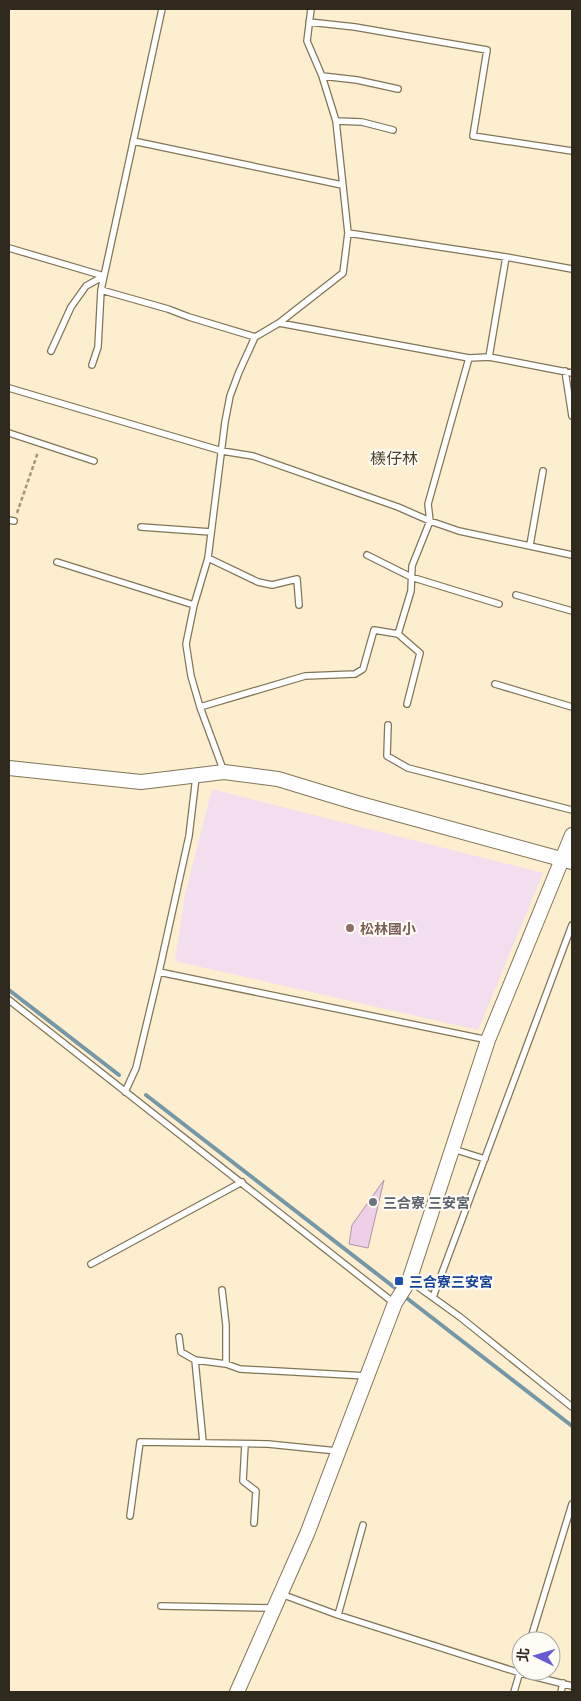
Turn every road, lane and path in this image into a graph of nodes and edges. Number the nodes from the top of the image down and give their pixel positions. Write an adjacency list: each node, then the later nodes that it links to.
1 (162, 9): 8 (lane)
2 (311, 9): 3 (lane)
3 (308, 22): 4 (lane); 9 (lane)
4 (322, 76): 5 (lane); 6 (lane)
5 (398, 89)
6 (336, 121): 7 (lane); 10 (lane)
7 (393, 130)
8 (133, 141): 10 (lane); 15 (lane)
9 (572, 151)
10 (342, 185): 11 (lane)
11 (348, 233): 13 (lane); 17 (lane)
12 (9, 248): 15 (lane)
13 (506, 257): 14 (lane); 20 (lane)
14 (572, 269)
15 (104, 276): 16 (lane); 19 (lane)
16 (101, 290): 18 (lane); 22 (lane)
17 (279, 323): 18 (lane); 21 (lane)
18 (255, 337): 29 (lane)
19 (50, 351)
20 (489, 357): 21 (lane); 23 (lane)
21 (469, 358): 33 (lane)
22 (92, 365)
23 (565, 371): 24 (lane); 26 (lane)
24 (572, 373)
25 (9, 388): 29 (lane)
26 (572, 416)
27 (9, 434): 28 (lane)
28 (41, 443): 30 (lane); 32 (path)
29 (222, 451): 33 (lane); 35 (lane)
30 (94, 461)
31 (543, 471): 36 (lane)
32 (11, 521)
33 (430, 521): 36 (lane); 41 (lane)
34 (141, 527): 35 (lane)
35 (211, 532): 39 (lane)
36 (530, 545): 38 (lane)
37 (367, 555): 41 (lane)
38 (572, 555)
39 (208, 558): 44 (lane); 45 (lane)
40 (57, 562): 45 (lane)
41 (411, 577): 43 (lane); 47 (lane)
42 (516, 595): 46 (lane)
43 (499, 604)
44 (299, 605)
45 (194, 606): 50 (lane)
46 (572, 611)
47 (398, 634): 49 (lane); 50 (lane)
48 (496, 684): 51 (lane)
49 (407, 704)
50 (200, 707): 54 (lane)
51 (572, 708)
52 (388, 725): 56 (lane)
53 (9, 768): 55 (street)
54 (224, 772): 55 (street); 58 (street)
55 (196, 775): 60 (lane)
56 (572, 810)
57 (572, 835): 58 (street)
58 (567, 860): 62 (street)
59 (572, 925): 65 (lane)
60 (159, 972): 62 (lane); 63 (lane)
61 (9, 1000): 63 (lane)
62 (488, 1040): 64 (street)
63 (125, 1092): 66 (lane)
64 (451, 1149): 65 (lane); 68 (street)
65 (485, 1159): 70 (lane)
66 (242, 1182): 67 (lane); 71 (lane)
67 (90, 1264)
68 (409, 1281): 70 (lane); 71 (street)
69 (222, 1290): 74 (lane)
70 (433, 1297): 76 (lane)
71 (394, 1303): 75 (street)
72 (179, 1337): 73 (lane)
73 (195, 1360): 74 (lane); 77 (lane)
74 (226, 1364): 75 (lane)
75 (367, 1376): 79 (street)
76 (572, 1407)
77 (203, 1442): 78 (lane); 81 (lane)
78 (245, 1444): 79 (lane); 82 (lane)
79 (340, 1452): 84 (street)
80 (572, 1504): 88 (lane)
81 (130, 1516)
82 (254, 1523)
83 (363, 1525): 87 (lane)
84 (281, 1594): 86 (street); 87 (lane)
85 (161, 1606): 86 (lane)
86 (275, 1608): 93 (street)
87 (338, 1615): 89 (lane)
88 (533, 1631)
89 (511, 1667)
90 (556, 1681): 91 (lane)
91 (563, 1683): 92 (lane); 94 (lane)
92 (572, 1686)
93 (237, 1692)
94 (560, 1692)

